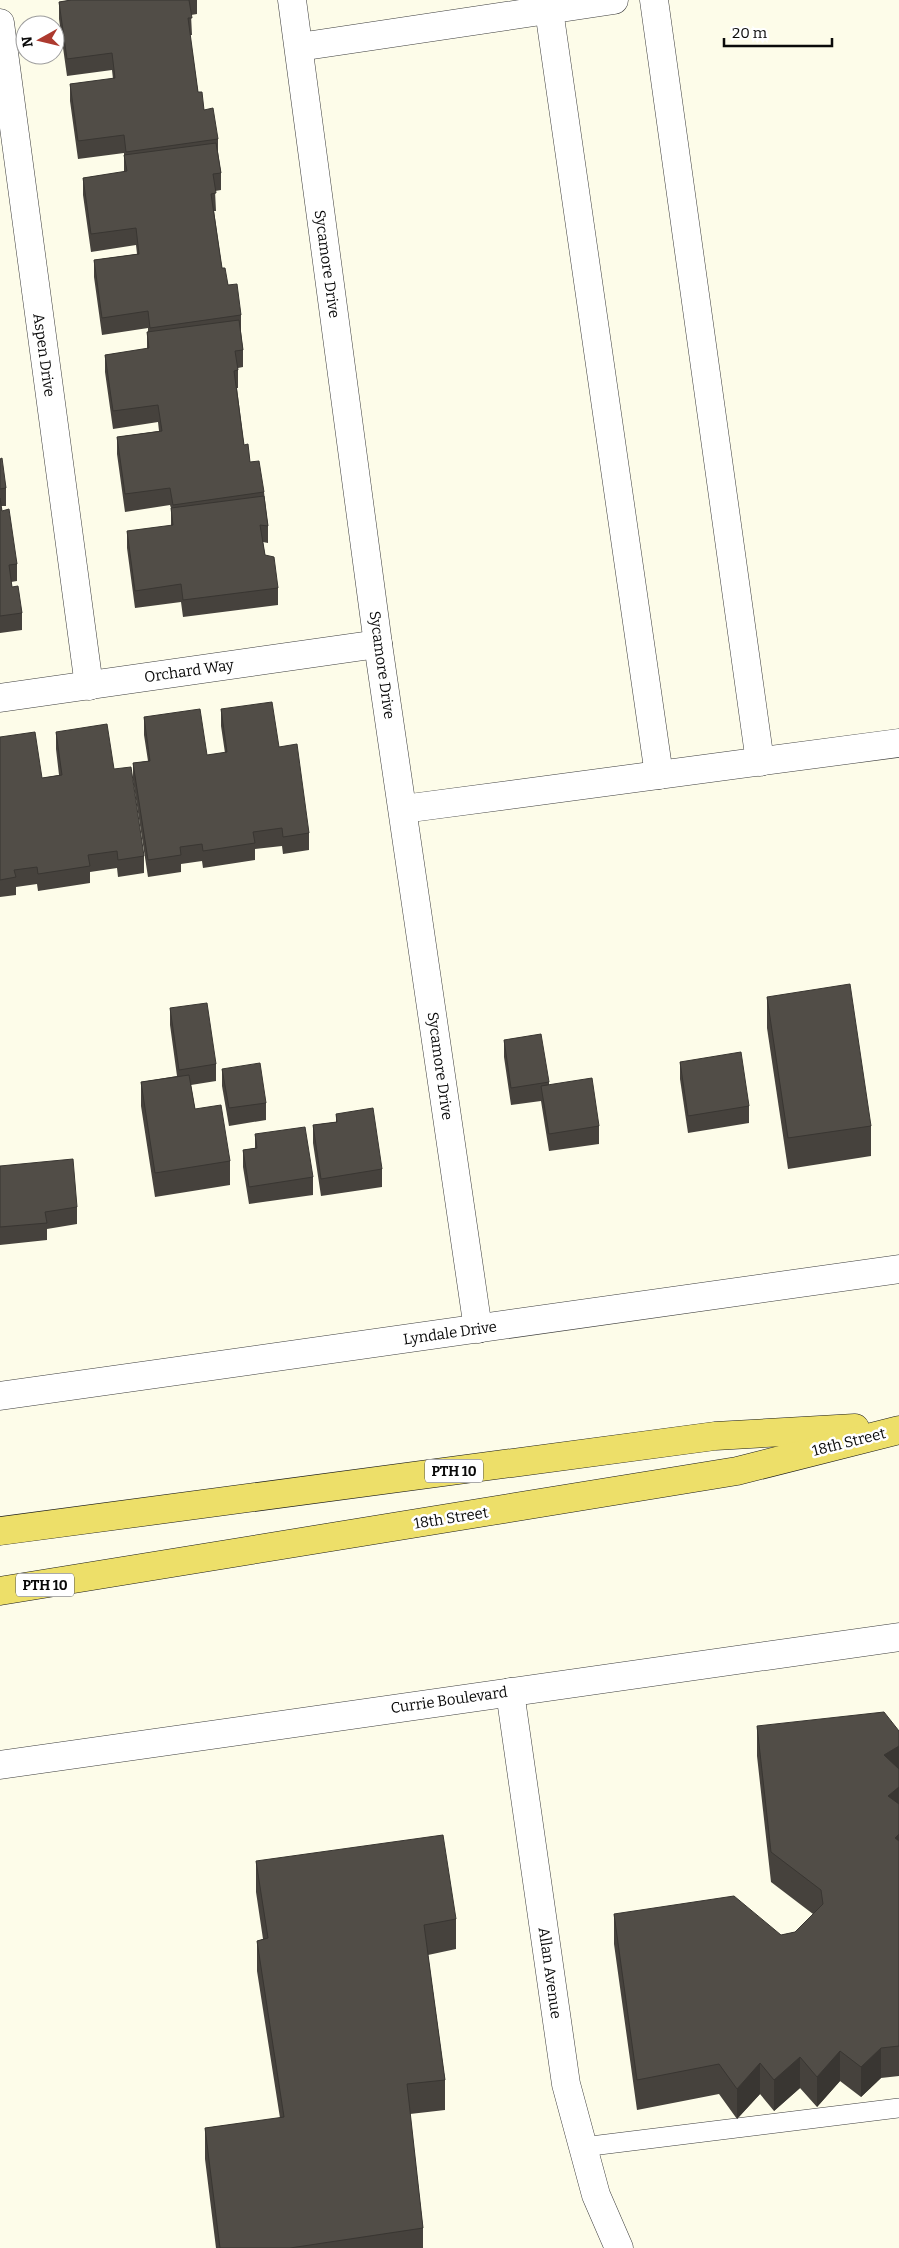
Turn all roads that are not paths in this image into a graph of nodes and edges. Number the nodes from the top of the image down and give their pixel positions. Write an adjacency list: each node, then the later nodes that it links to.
1 (292, 0): 6 (street, Sycamore Drive)
2 (614, 0): 4 (street)
3 (654, 0): 11 (street)
4 (549, 10): 6 (street); 12 (street)
5 (0, 23): 8 (street, Aspen Drive)
6 (298, 48): 7 (street, Sycamore Drive)
7 (378, 644): 8 (street, Orchard Way); 13 (street, Sycamore Drive)
8 (89, 686): 9 (street, Orchard Way)
9 (0, 698)
10 (899, 743): 11 (street)
11 (760, 762): 12 (street)
12 (659, 775): 13 (street)
13 (403, 809): 15 (street, Sycamore Drive)
14 (899, 1269): 15 (street, Lyndale Drive)
15 (478, 1329): 16 (street, Lyndale Drive)
16 (0, 1396)
17 (899, 1428): 18 (main road, 18th Street / PTH 10); 19 (main road, 18th Street / PTH 10)
18 (0, 1531)
19 (0, 1591)
20 (899, 1637): 21 (street, Currie Boulevard)
21 (510, 1692): 22 (street, Currie Boulevard); 24 (street, Allan Avenue)
22 (0, 1765)
23 (899, 2108): 24 (lane)
24 (583, 2147): 25 (street, Allan Avenue)
25 (619, 2248)

